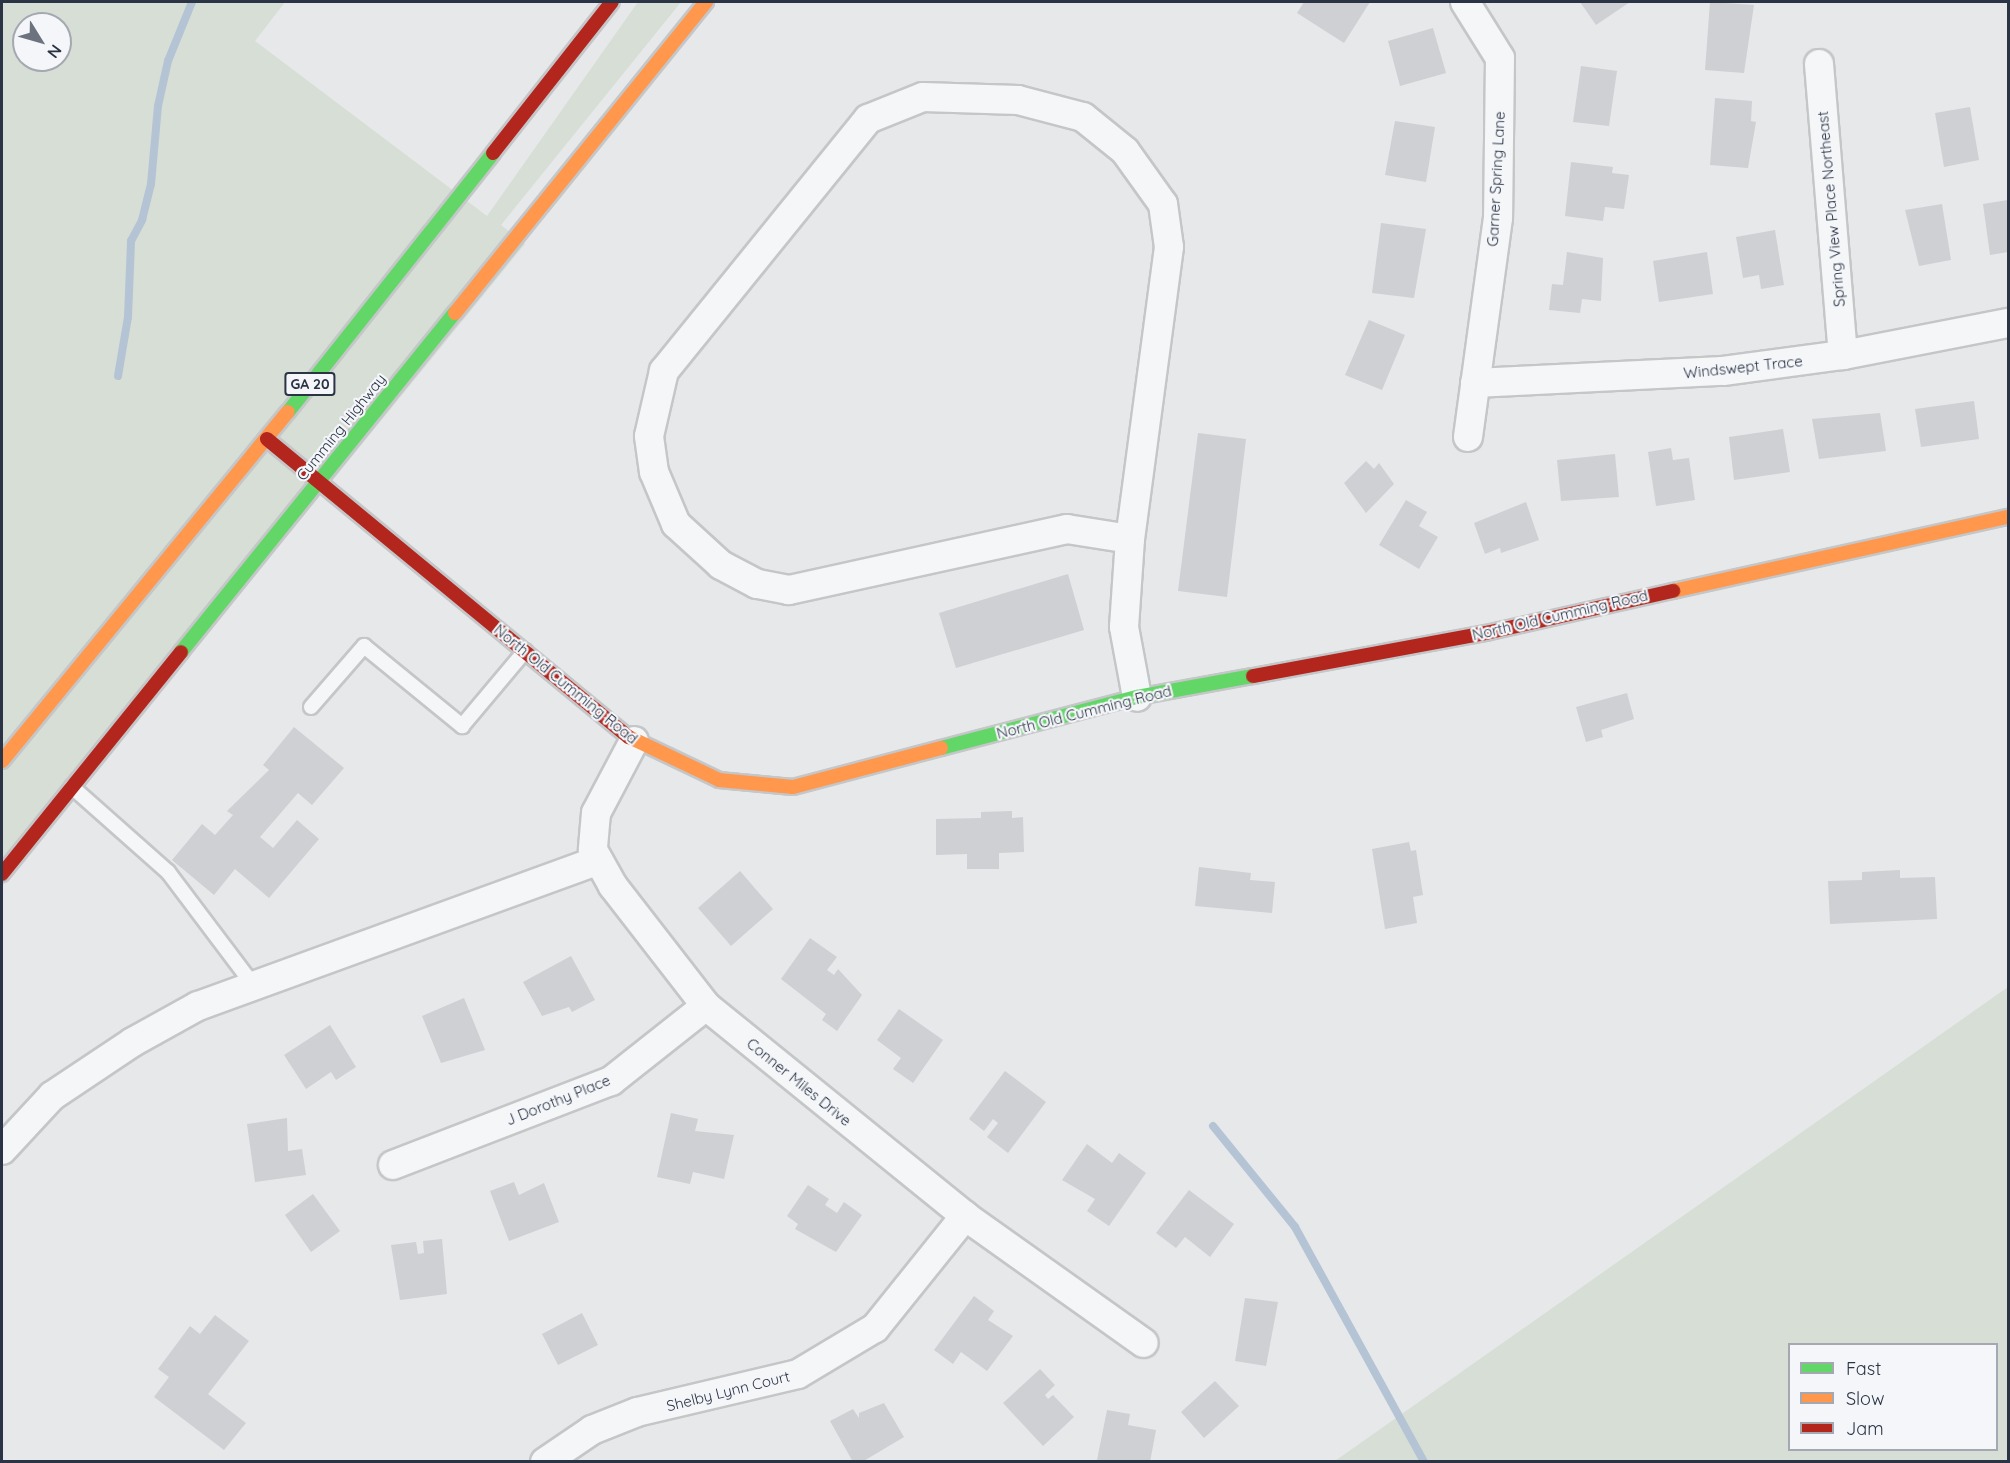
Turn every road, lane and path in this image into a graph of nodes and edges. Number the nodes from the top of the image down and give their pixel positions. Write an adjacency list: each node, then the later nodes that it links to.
1 (612, 2): 9 (main road, GA 20)
2 (706, 2): 10 (main road, Cumming Highway)
3 (1465, 2): 7 (street, Garner Spring Lane)
4 (1819, 64): 6 (street, Spring View Place Northeast)
5 (2008, 323): 6 (street, Windswept Trace)
6 (1843, 355): 7 (street, Windswept Trace)
7 (1475, 383): 8 (street, Garner Spring Lane)
8 (1468, 437)
9 (267, 439): 10 (main road, North Old Cumming Road); 17 (main road, GA 20)
10 (319, 480): 13 (main road, North Old Cumming Road); 18 (main road, Cumming Highway)
11 (2008, 517): 14 (main road, North Old Cumming Road)
12 (1130, 539): 12 (street); 14 (street)
13 (525, 651): 15 (lane); 16 (main road, North Old Cumming Road)
14 (1137, 697): 16 (main road, North Old Cumming Road)
15 (311, 707)
16 (634, 741): 19 (street, Conner Miles Drive)
17 (2, 761)
18 (72, 788): 20 (main road, Cumming Highway); 21 (lane)
19 (597, 861): 21 (street); 22 (street, Conner Miles Drive)
20 (2, 874)
21 (254, 986): 23 (street)
22 (706, 1006): 24 (street, J Dorothy Place); 25 (street, Conner Miles Drive)
23 (2, 1150)
24 (393, 1165)
25 (965, 1216): 26 (street, Conner Miles Drive); 27 (street, Shelby Lynn Court)
26 (1144, 1343)
27 (544, 1461)

